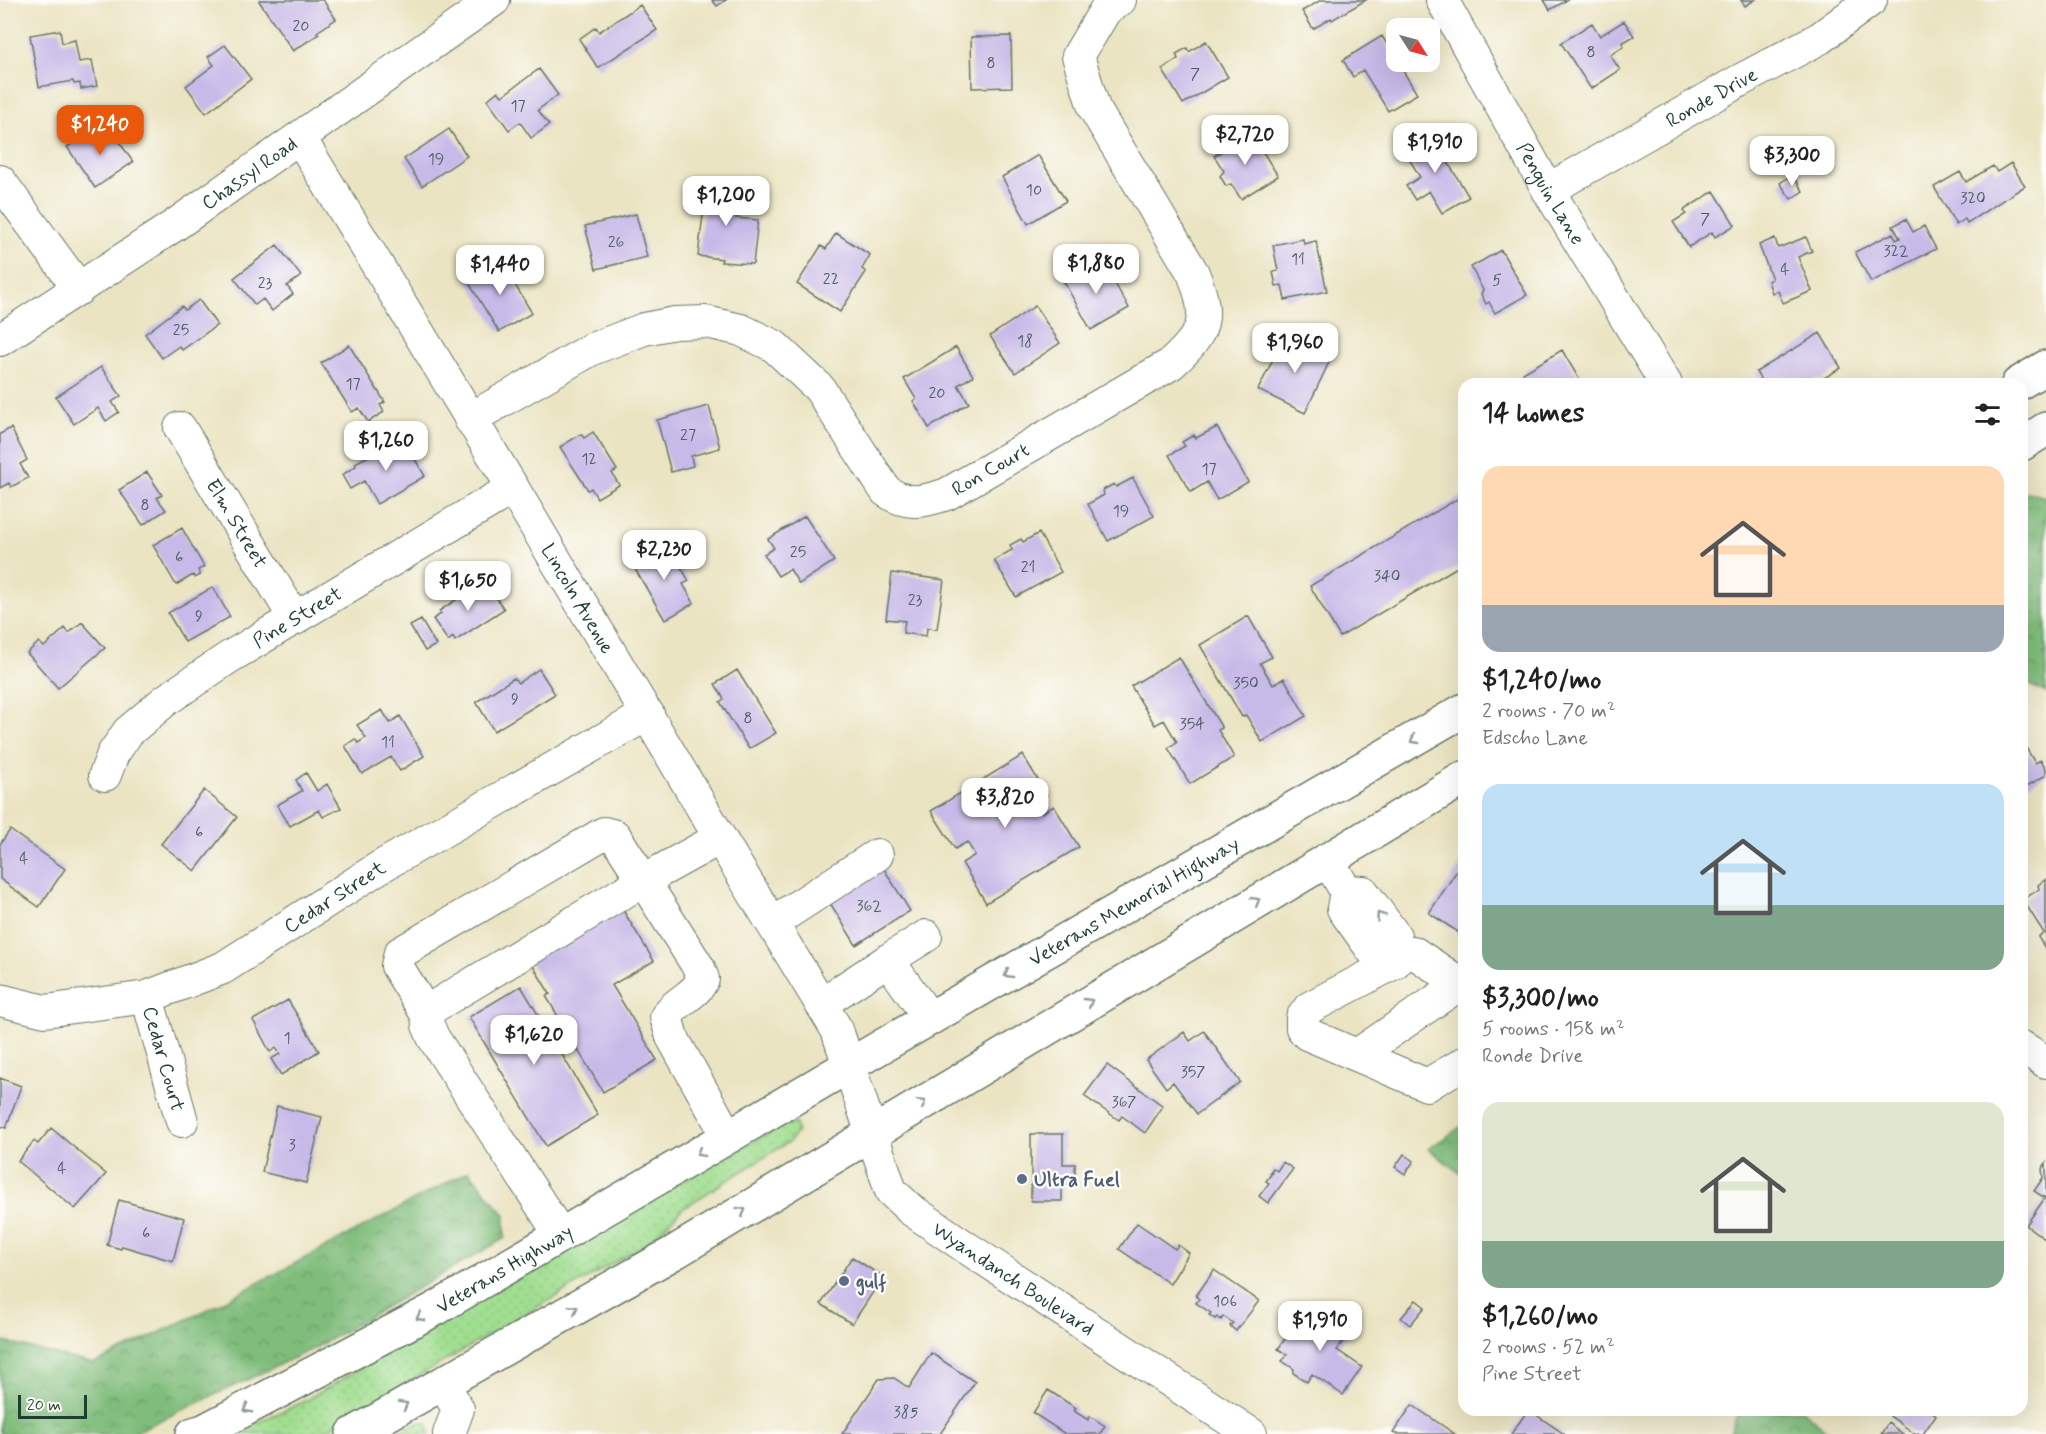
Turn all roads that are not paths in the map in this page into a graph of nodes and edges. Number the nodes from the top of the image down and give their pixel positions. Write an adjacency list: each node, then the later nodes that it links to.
1 (494, 0): 5 (street, Chassyl Road)
2 (1120, 0): 13 (street, Ron Court)
3 (1442, 0): 7 (street, Penguin Lane)
4 (1871, 0): 7 (street, Ronde Drive)
5 (300, 138): 8 (street, Chassyl Road); 13 (street, Lincoln Avenue)
6 (0, 181): 8 (street)
7 (1548, 190): 11 (street, Penguin Lane)
8 (79, 289): 9 (street, Chassyl Road)
9 (0, 340)
10 (2046, 368): 12 (main road)
11 (1662, 378)
12 (2028, 378)
13 (470, 419): 17 (street, Lincoln Avenue)
14 (180, 428): 18 (street, Elm Street)
15 (2046, 429): 16 (main road)
16 (2028, 440)
17 (513, 488): 18 (street, Pine Street); 20 (street, Lincoln Avenue)
18 (295, 619): 21 (street, Pine Street)
19 (1458, 713): 37 (main road, Veterans Memorial Highway, one-way to 37)
20 (648, 714): 23 (street, Lincoln Avenue); 33 (street, Cedar Street)
21 (105, 775)
22 (1458, 782): 25 (main road)
23 (720, 838): 26 (street); 27 (street, Lincoln Avenue)
24 (877, 855): 27 (street)
25 (1327, 859): 29 (street); 45 (main road, one-way to 25)
26 (644, 880): 36 (street); 36 (street); 46 (street)
27 (772, 923): 35 (street, Lincoln Avenue)
28 (926, 936): 30 (street)
29 (1392, 959): 31 (street); 39 (street)
30 (888, 960): 35 (street); 37 (street)
31 (1458, 982)
32 (1458, 988): 39 (street)
33 (147, 997): 34 (street, Cedar Street); 44 (street, Cedar Court)
34 (0, 1000)
35 (820, 1004): 41 (street, Lincoln Avenue)
36 (427, 1015): 47 (street)
37 (930, 1019): 41 (main road, Veterans Memorial Highway)
38 (2028, 1051): 40 (street)
39 (1357, 1055): 42 (street)
40 (2046, 1062)
41 (849, 1065): 43 (main road, Veterans Memorial Highway); 45 (street, Wyandanch Boulevard)
42 (1458, 1067)
43 (805, 1092): 46 (main road, Veterans Highway)
44 (182, 1121)
45 (872, 1134): 48 (main road, one-way to 45); 52 (street, Wyandanch Boulevard)
46 (728, 1137): 47 (main road, Veterans Highway, one-way to 47)
47 (561, 1236): 49 (main road, Veterans Highway, one-way to 49)
48 (443, 1383): 50 (main road, one-way to 48); 51 (street)
49 (199, 1433)
50 (353, 1434)
51 (449, 1434)
52 (1251, 1434)

